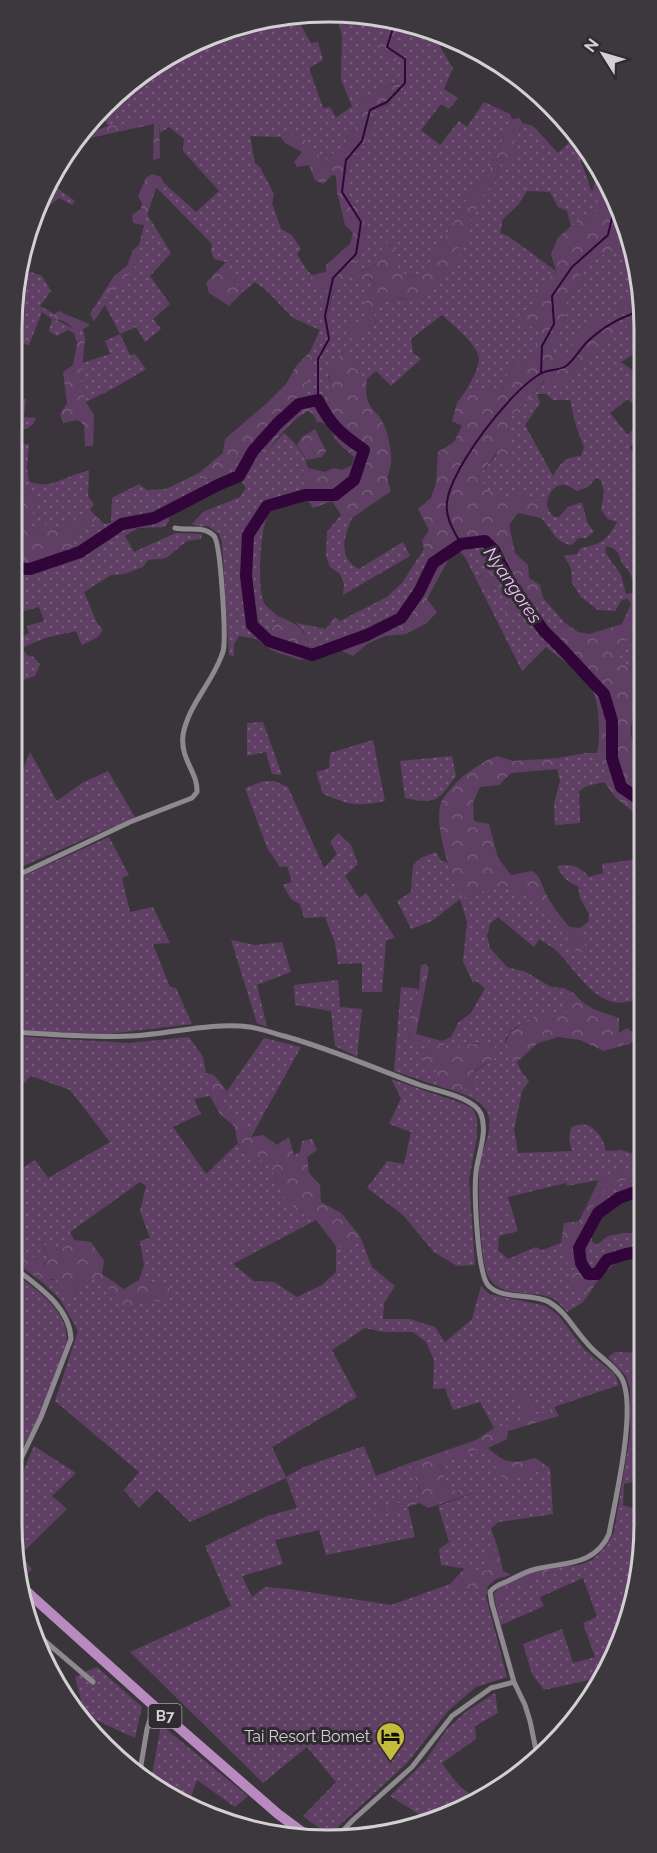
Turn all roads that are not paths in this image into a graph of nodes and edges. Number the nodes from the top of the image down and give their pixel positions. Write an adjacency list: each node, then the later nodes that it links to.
1 (175, 528): 2 (street)
2 (23, 873)
3 (23, 1033): 9 (street)
4 (23, 1275): 5 (street)
5 (23, 1456)
6 (31, 1596): 10 (highway, B7)
7 (46, 1642): 8 (street)
8 (93, 1682)
9 (514, 1682): 11 (street); 14 (street)
10 (154, 1706): 12 (street); 13 (highway, B7)
11 (536, 1750)
12 (141, 1766)
13 (298, 1829)
14 (344, 1830)

